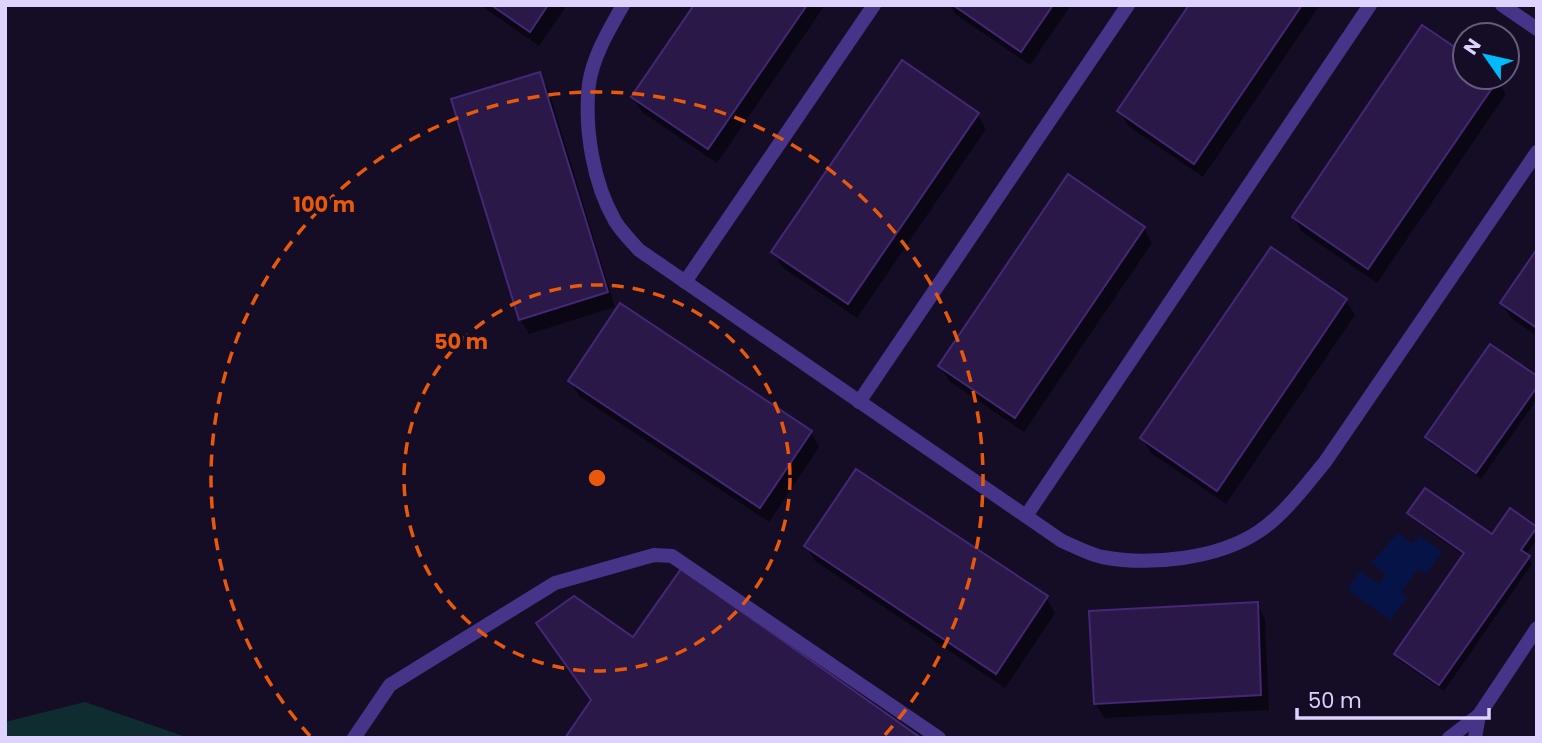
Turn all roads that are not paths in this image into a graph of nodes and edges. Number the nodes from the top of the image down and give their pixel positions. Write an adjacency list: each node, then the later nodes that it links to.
1 (623, 5): 8 (lane)
2 (874, 5): 8 (lane)
3 (1128, 5): 9 (lane)
4 (1370, 5): 10 (lane)
5 (1502, 5): 6 (lane)
6 (1537, 29)
7 (1537, 152): 10 (lane)
8 (685, 282): 9 (lane)
9 (859, 402): 10 (lane)
10 (1026, 516)
11 (1537, 628): 12 (lane)
12 (1479, 715): 15 (lane); 16 (lane)
13 (354, 738): 14 (lane)
14 (939, 738)
15 (1448, 738)
16 (1475, 738)

